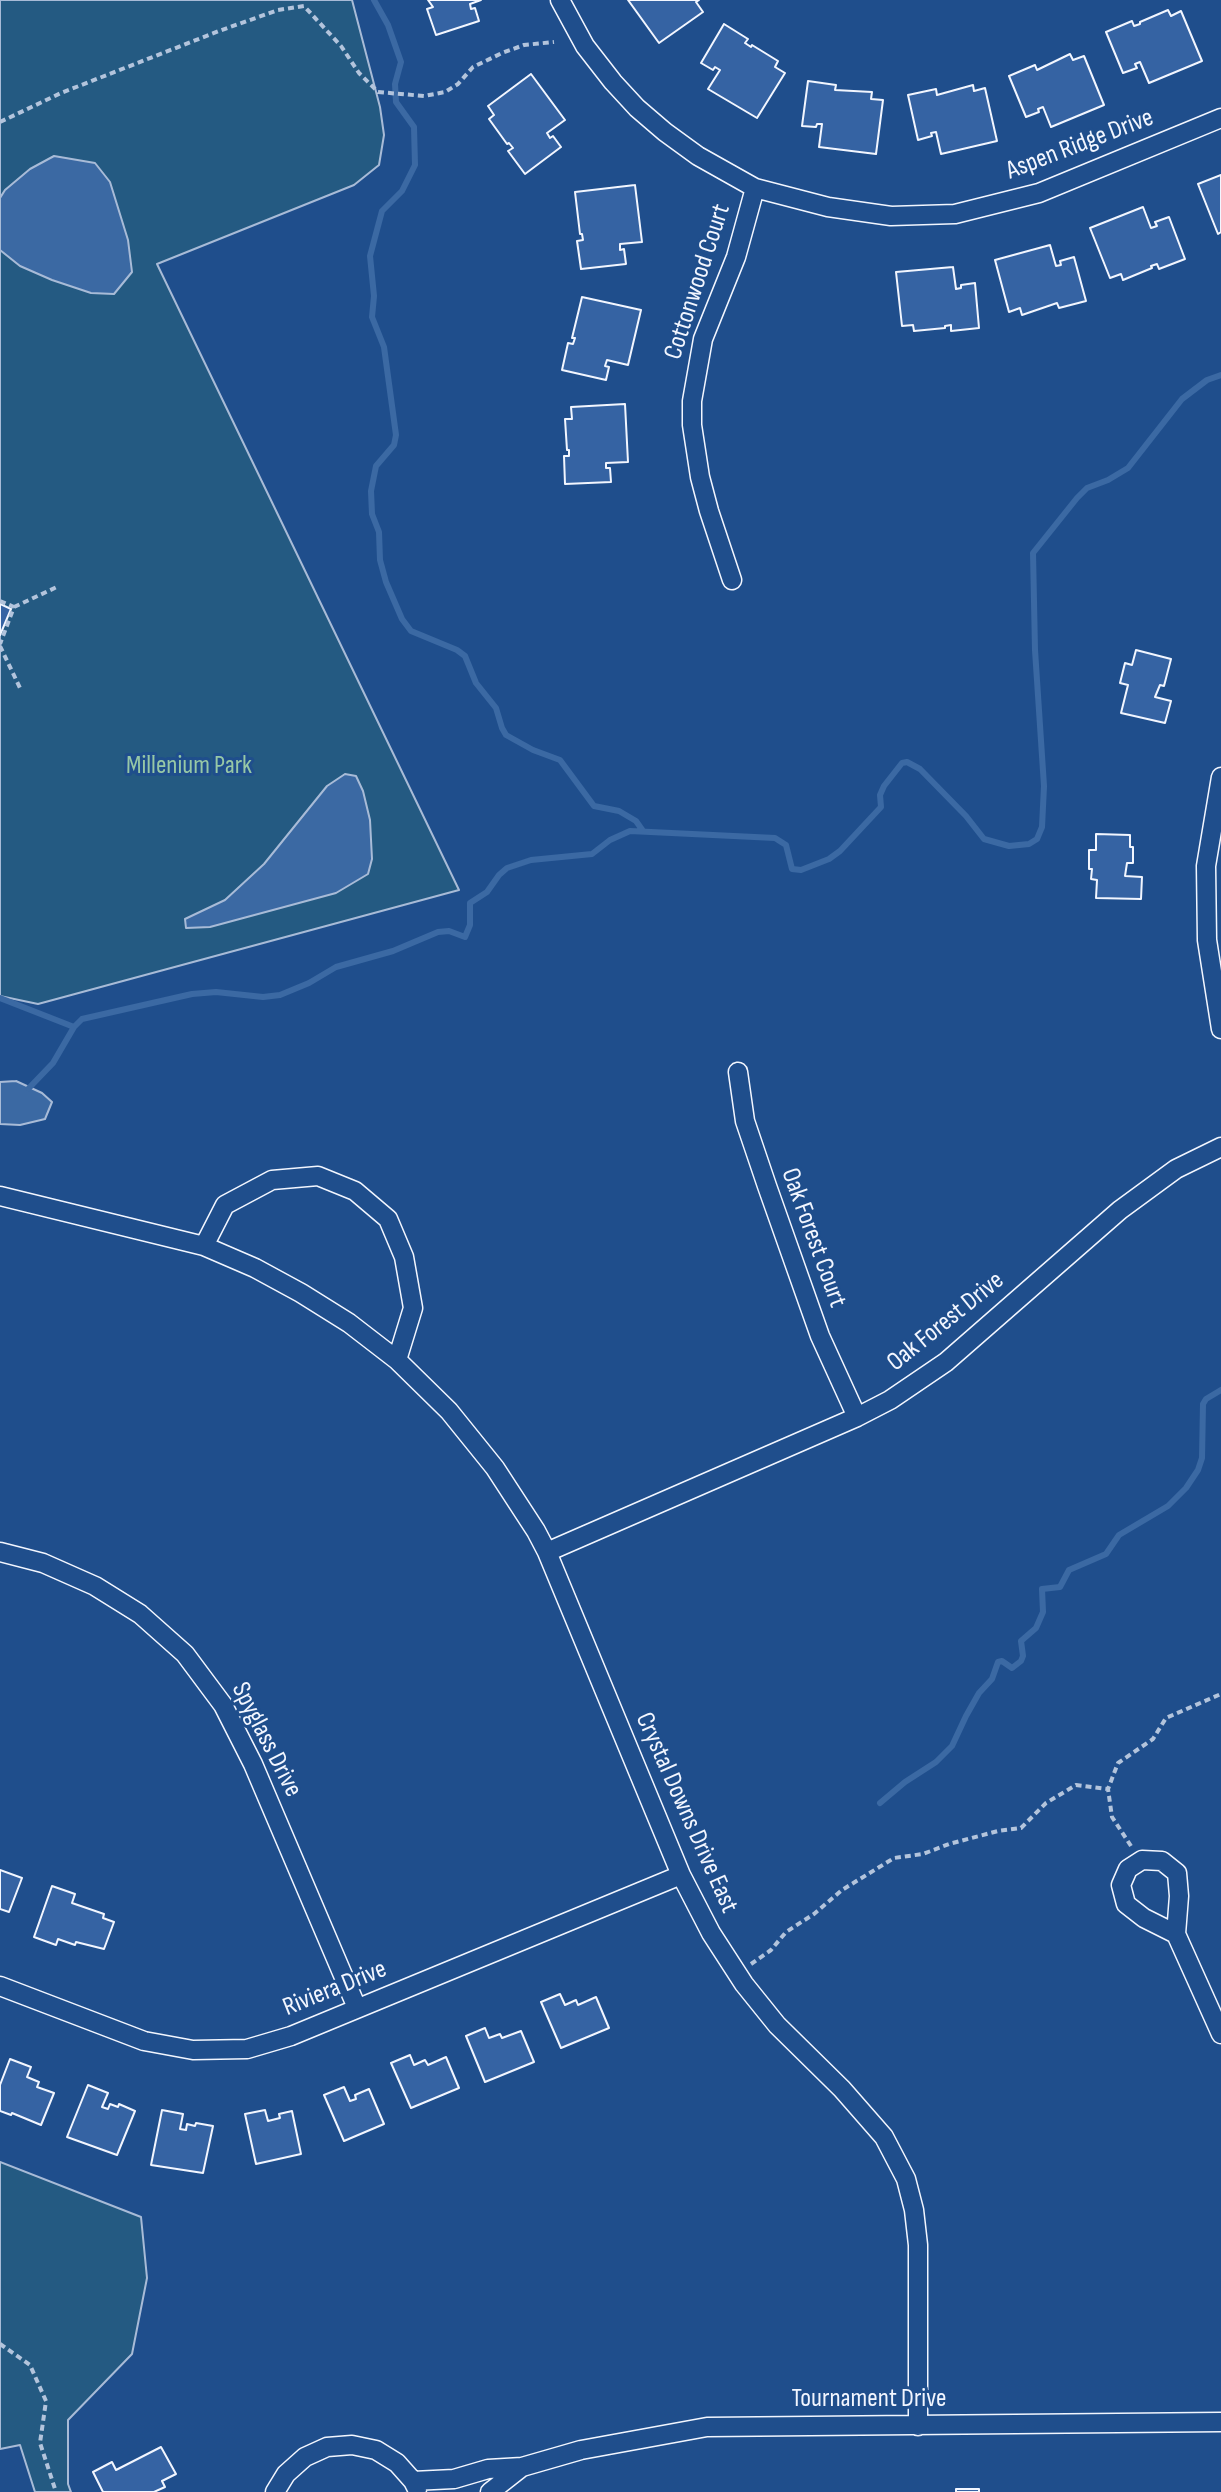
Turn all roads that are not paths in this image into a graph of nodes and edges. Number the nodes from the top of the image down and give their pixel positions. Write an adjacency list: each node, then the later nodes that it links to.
1 (560, 0): 3 (street, Aspen Ridge Drive)
2 (1221, 118): 3 (street, Aspen Ridge Drive)
3 (755, 188): 4 (street, Cottonwood Court)
4 (732, 580)
5 (1220, 782): 6 (street)
6 (1221, 1029)
7 (738, 1072): 12 (street, Oak Forest Court)
8 (1221, 1147): 12 (street, Oak Forest Drive)
9 (0, 1196): 10 (street, Crystal Downs Drive East)
10 (204, 1246): 11 (street, Crystal Downs Drive East); 11 (street)
11 (397, 1360): 14 (street, Crystal Downs Drive East)
12 (857, 1417): 14 (street, Oak Forest Drive)
13 (0, 1552): 18 (street, Spyglass Drive)
14 (547, 1552): 15 (street, Crystal Downs Drive East)
15 (681, 1875): 18 (street, Riviera Drive); 21 (street, Crystal Downs Drive East)
16 (1176, 1934): 16 (street); 19 (street)
17 (0, 1986): 18 (street, Riviera Drive)
18 (357, 2008)
19 (1221, 2034)
20 (1221, 2422): 21 (street, Tournament Drive)
21 (918, 2426): 22 (street, Tournament Drive)
22 (522, 2467): 23 (street, Tournament Drive); 25 (street, Tournament Drive)
23 (416, 2487): 24 (street)
24 (275, 2492)
25 (490, 2492)

